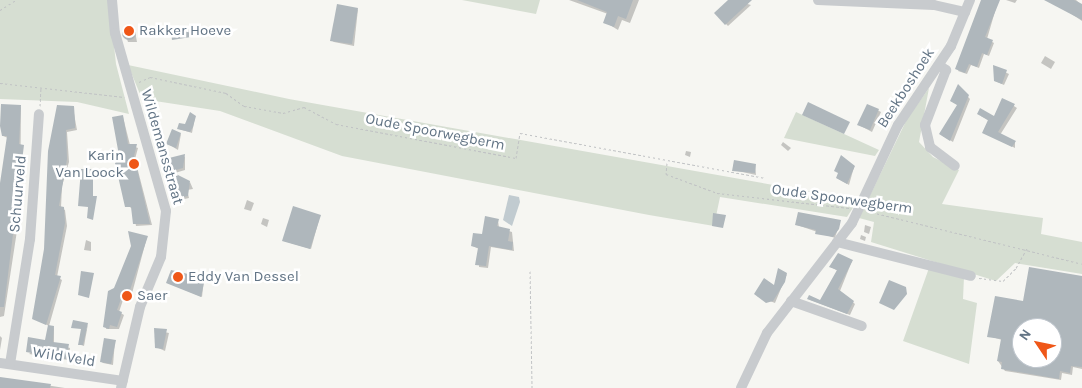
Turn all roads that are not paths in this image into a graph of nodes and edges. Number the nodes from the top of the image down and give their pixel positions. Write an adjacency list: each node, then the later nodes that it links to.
1 (112, 0): 13 (street, Wildemansstraat)
2 (818, 0): 4 (street)
3 (970, 0): 4 (street, Beekboshoek)
4 (965, 12): 5 (street, Beekboshoek)
5 (939, 65): 7 (street); 8 (street, Beekboshoek)
6 (39, 114): 12 (street, Schuurveld)
7 (955, 166)
8 (838, 242): 9 (street); 10 (street, Beekboshoek)
9 (971, 276)
10 (791, 301): 11 (street); 14 (street, Beekboshoek)
11 (862, 326)
12 (5, 363): 13 (street, Wild Veld)
13 (122, 385)
14 (741, 388)

